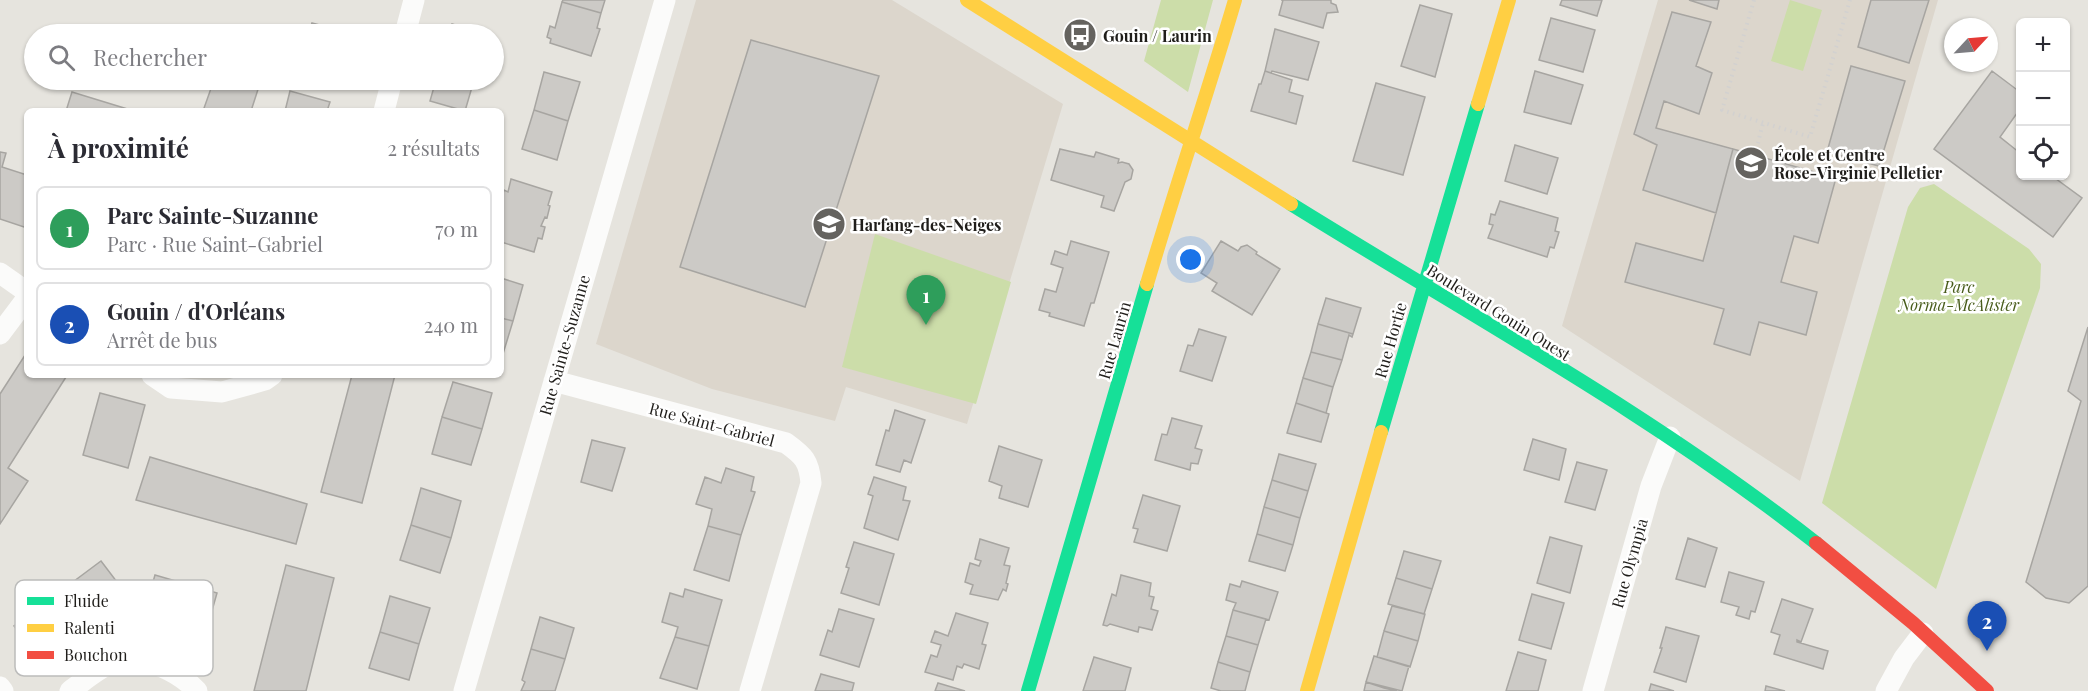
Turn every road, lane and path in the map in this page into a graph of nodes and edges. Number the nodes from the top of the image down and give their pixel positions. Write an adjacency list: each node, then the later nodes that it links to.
1 (414, 0): 8 (street)
2 (664, 0): 21 (street, Rue Sainte-Suzanne)
3 (967, 0): 12 (street, Boulevard Gouin Ouest)
4 (1235, 0): 12 (street, Rue Laurin)
5 (1509, 0): 15 (street, Rue Hortie)
6 (1754, 0): 11 (path)
7 (1851, 0): 11 (path)
8 (408, 24)
9 (389, 90): 10 (street)
10 (385, 108)
11 (1763, 123): 13 (path)
12 (1192, 141): 15 (street, Boulevard Gouin Ouest); 32 (street, Rue Laurin)
13 (1755, 155)
14 (0, 273): 16 (street)
15 (1423, 284): 22 (street, Boulevard Gouin Ouest); 33 (street, Rue Hortie)
16 (24, 290)
17 (24, 302): 18 (street)
18 (0, 334)
19 (156, 378): 20 (street)
20 (268, 378)
21 (554, 381): 30 (street, Rue Sainte-Suzanne); 31 (street, Rue Saint-Gabriel)
22 (1670, 437): 23 (street, Boulevard Gouin Ouest); 34 (street, Rue Olympia)
23 (1923, 633): 35 (street); 36 (street, Boulevard Gouin Ouest)
24 (93, 676): 28 (street)
25 (179, 676): 29 (street)
26 (0, 687): 27 (street)
27 (3, 691)
28 (70, 691)
29 (197, 691)
30 (464, 691)
31 (750, 691)
32 (1028, 691)
33 (1307, 691)
34 (1593, 691)
35 (1886, 691)
36 (1987, 691)

